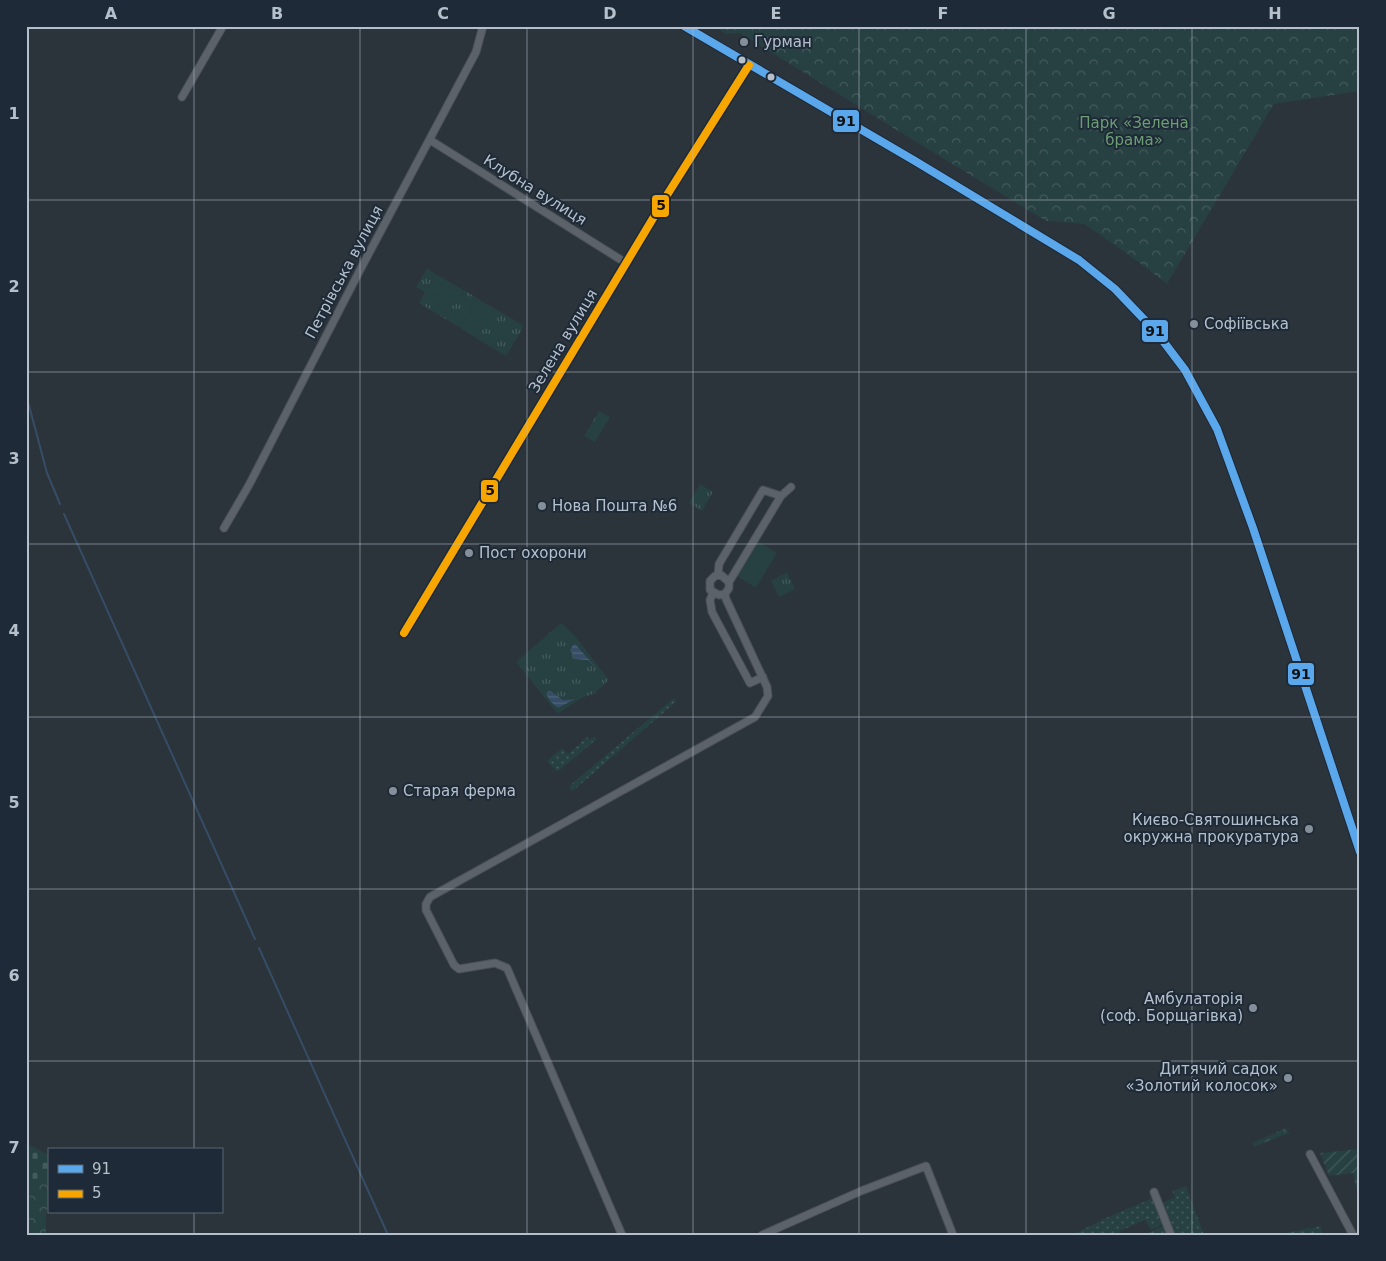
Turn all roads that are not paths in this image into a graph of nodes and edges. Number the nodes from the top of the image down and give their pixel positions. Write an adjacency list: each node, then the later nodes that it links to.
1 (223, 26): 5 (street)
2 (483, 26): 6 (street, Петрівська вулиця)
3 (684, 26): 4 (main road)
4 (749, 65): 7 (street, Зелена вулиця); 17 (main road)
5 (182, 96)
6 (430, 140): 7 (street, Клубна вулиця); 10 (street, Петрівська вулиця)
7 (626, 263): 15 (street, Зелена вулиця)
8 (791, 487): 9 (street)
9 (781, 496): 11 (street); 12 (street)
10 (224, 528)
11 (718, 575): 12 (street); 13 (street)
12 (728, 582): 14 (street)
13 (712, 593): 14 (street); 16 (street)
14 (725, 594): 16 (street)
15 (404, 633)
16 (763, 677): 20 (street)
17 (1360, 852)
18 (1310, 1154): 24 (street)
19 (1154, 1192): 23 (street)
20 (622, 1235)
21 (762, 1235): 22 (street)
22 (953, 1235)
23 (1171, 1235)
24 (1354, 1235)

